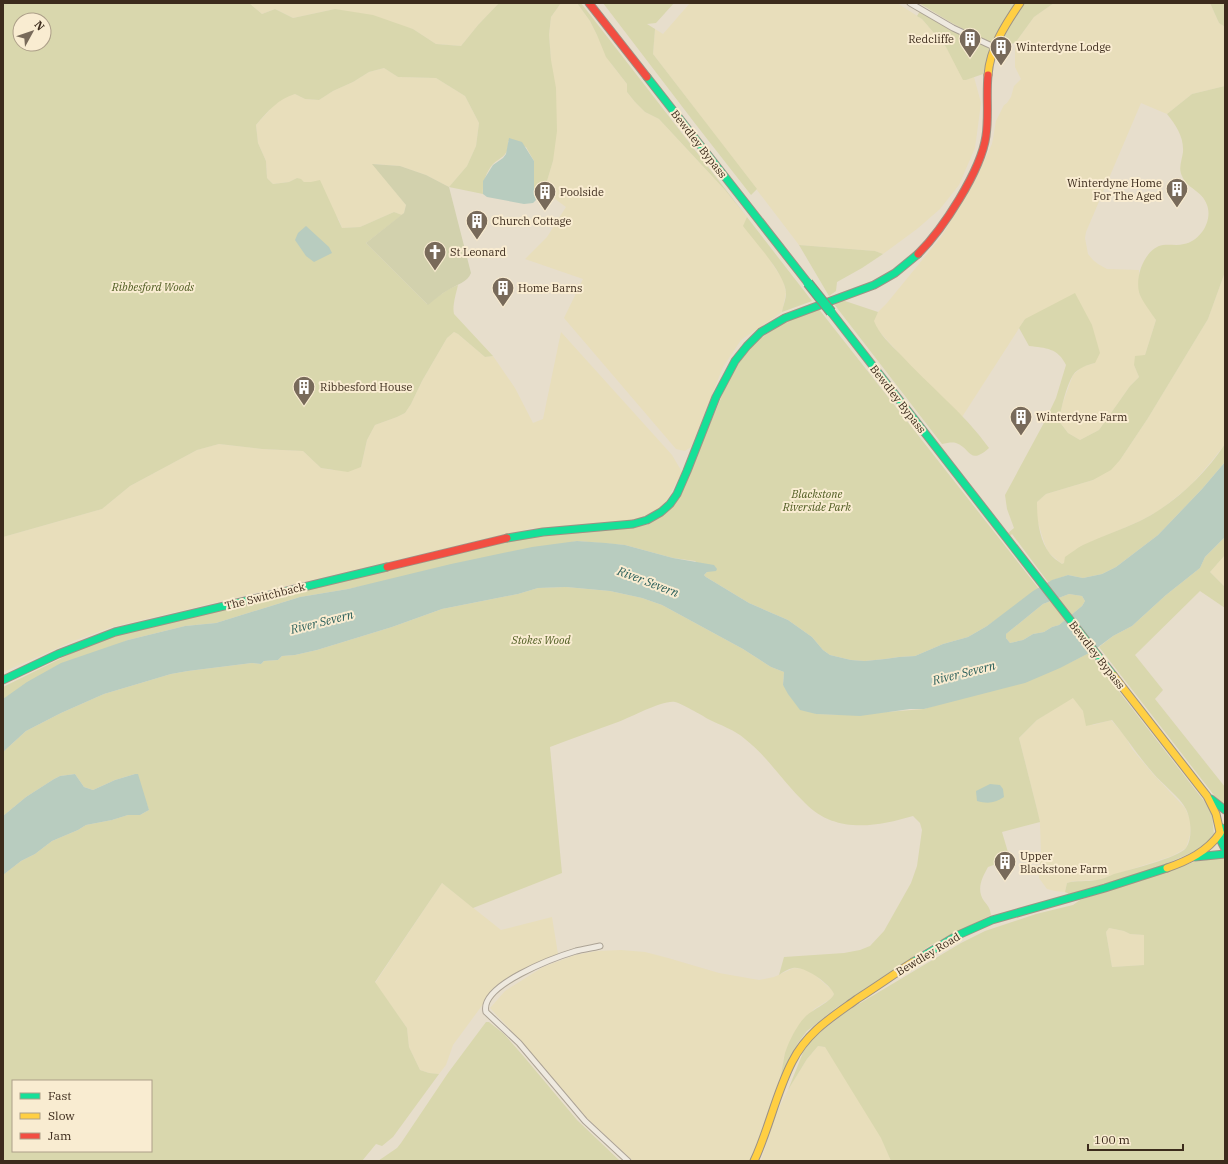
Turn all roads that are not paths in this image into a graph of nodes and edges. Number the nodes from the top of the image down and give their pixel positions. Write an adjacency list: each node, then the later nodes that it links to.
1 (589, 3): 6 (main road, Bewdley Bypass, bridge)
2 (910, 3): 4 (street)
3 (1020, 3): 4 (main road, The Switchback)
4 (994, 47): 5 (main road, The Switchback)
5 (3, 680)
6 (1207, 796): 7 (main road, Bewdley Bypass); 9 (main road, Bewdley Bypass)
7 (1225, 810)
8 (1225, 823): 9 (main road, Bewdley Road)
9 (1220, 833): 10 (main road, Bewdley Bypass); 12 (main road, Bewdley Road)
10 (1225, 849)
11 (1225, 854): 12 (main road, Bewdley Road)
12 (1192, 857): 15 (main road, Bewdley Road)
13 (600, 946): 14 (street)
14 (628, 1161)
15 (754, 1161)

